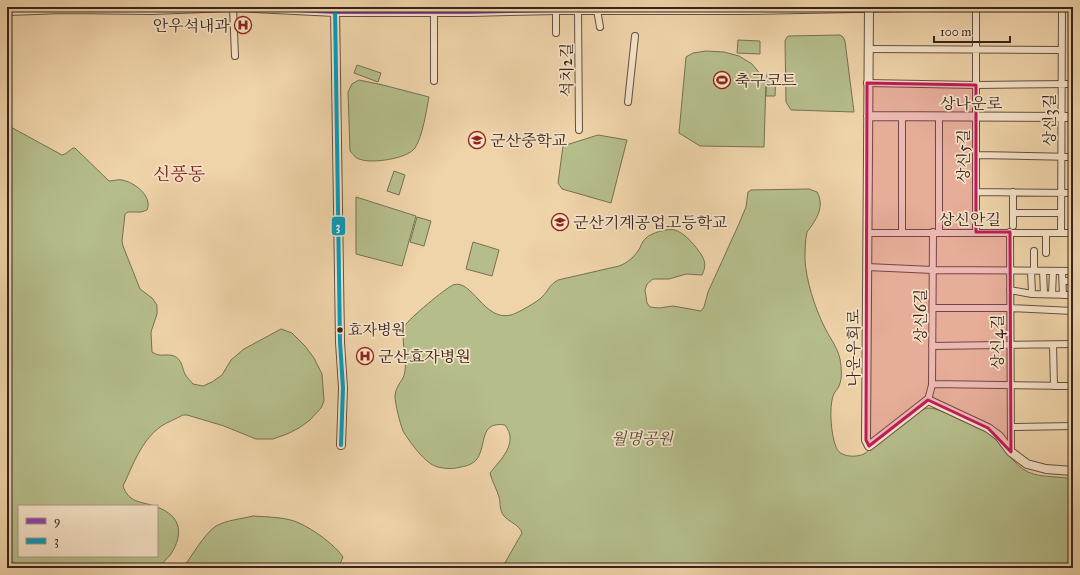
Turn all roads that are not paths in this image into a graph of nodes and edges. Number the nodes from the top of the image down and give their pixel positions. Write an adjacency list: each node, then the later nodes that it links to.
1 (230, 7): 9 (street)
2 (234, 7): 15 (street); 26 (street)
3 (853, 7): 13 (street); 14 (street)
4 (907, 7): 14 (street)
5 (976, 7): 24 (street, 상신5길)
6 (1062, 7): 25 (street, 상신3길)
7 (64, 8): 8 (street); 19 (street)
8 (151, 8): 9 (street)
9 (182, 8)
10 (556, 8): 16 (street); 17 (street); 21 (street)
11 (683, 8): 12 (street); 18 (street)
12 (746, 8): 13 (street)
13 (811, 8)
14 (869, 8): 23 (street, 나운우회로)
15 (335, 9): 16 (street); 89 (street)
16 (434, 9): 27 (street)
17 (578, 10): 18 (street); 39 (street, 석치2길)
18 (597, 10): 20 (street)
19 (7, 11)
20 (600, 27)
21 (556, 33)
22 (635, 36): 32 (street)
23 (868, 49): 24 (street); 28 (street, 나운우회로)
24 (976, 50): 25 (street); 31 (street, 상신5길)
25 (1062, 50): 29 (street, 상신3길)
26 (235, 56)
27 (434, 81)
28 (867, 83): 31 (street); 33 (street, 나운우회로)
29 (1062, 84): 30 (street); 31 (street); 37 (street, 상신3길)
30 (1073, 84)
31 (976, 85): 36 (street, 상신5길)
32 (628, 102)
33 (868, 116): 34 (street, 상나운로); 53 (street, 나운우회로)
34 (902, 116): 35 (street, 상나운로); 50 (street)
35 (939, 116): 36 (street, 상나운로); 51 (street, 상신6길)
36 (976, 117): 37 (street, 상나운로); 40 (street, 상신5길)
37 (1062, 117): 38 (street, 상나운로); 41 (street, 상신3길)
38 (1073, 117)
39 (579, 130)
40 (976, 155): 41 (street); 43 (street, 상신5길)
41 (1061, 157): 42 (street); 45 (street, 상신3길)
42 (1073, 157)
43 (976, 192): 44 (street); 52 (street, 상신5길)
44 (1013, 192): 45 (street); 47 (street, 상신4길)
45 (1061, 193): 46 (street); 48 (street, 상신3길)
46 (1073, 193)
47 (1013, 213): 48 (street); 49 (street, 상신4길)
48 (1061, 213): 55 (street, 상신3길)
49 (1012, 229): 52 (street, 상신안길); 54 (street, 상신안길); 61 (street, 상신4길)
50 (902, 232): 51 (street, 상신안길); 53 (street, 상신안길)
51 (936, 232): 52 (street, 상신안길); 60 (street, 상신6길)
52 (976, 232)
53 (867, 233): 59 (street, 나운우회로)
54 (1046, 233): 55 (street, 상신안길); 58 (street)
55 (1061, 233): 56 (street, 상신안길)
56 (1073, 233)
57 (1034, 251): 62 (street)
58 (1046, 253)
59 (867, 267): 60 (street); 86 (street, 나운우회로)
60 (933, 270): 61 (street); 75 (street, 상신6길)
61 (1010, 271): 62 (street); 69 (street, 상신4길)
62 (1032, 271): 63 (street); 70 (street)
63 (1043, 271): 64 (street); 71 (street)
64 (1052, 271): 65 (street); 72 (street)
65 (1062, 271): 66 (street); 67 (street)
66 (1073, 271)
67 (1063, 281): 68 (street); 73 (street)
68 (1073, 281)
69 (1010, 290): 70 (street); 76 (street, 상신4길)
70 (1032, 294): 71 (street)
71 (1044, 294): 72 (street)
72 (1052, 294): 73 (street)
73 (1064, 294): 74 (street)
74 (1073, 295)
75 (933, 308): 76 (street); 80 (street, 상신6길)
76 (1010, 308): 77 (street); 81 (street, 상신4길)
77 (1073, 311)
78 (1073, 344): 79 (street)
79 (1053, 345): 81 (street); 84 (street)
80 (932, 346): 81 (street); 82 (street, 상신6길)
81 (1010, 346): 83 (street, 상신4길)
82 (932, 384): 83 (street); 86 (street, 상신6길)
83 (1011, 385): 84 (street); 88 (street, 상신4길)
84 (1054, 386): 85 (street)
85 (1073, 386)
86 (928, 400): 90 (street)
87 (1073, 426): 88 (street)
88 (1011, 427): 90 (street, 상신4길)
89 (341, 446)
90 (1011, 452): 91 (street)
91 (1073, 471)

